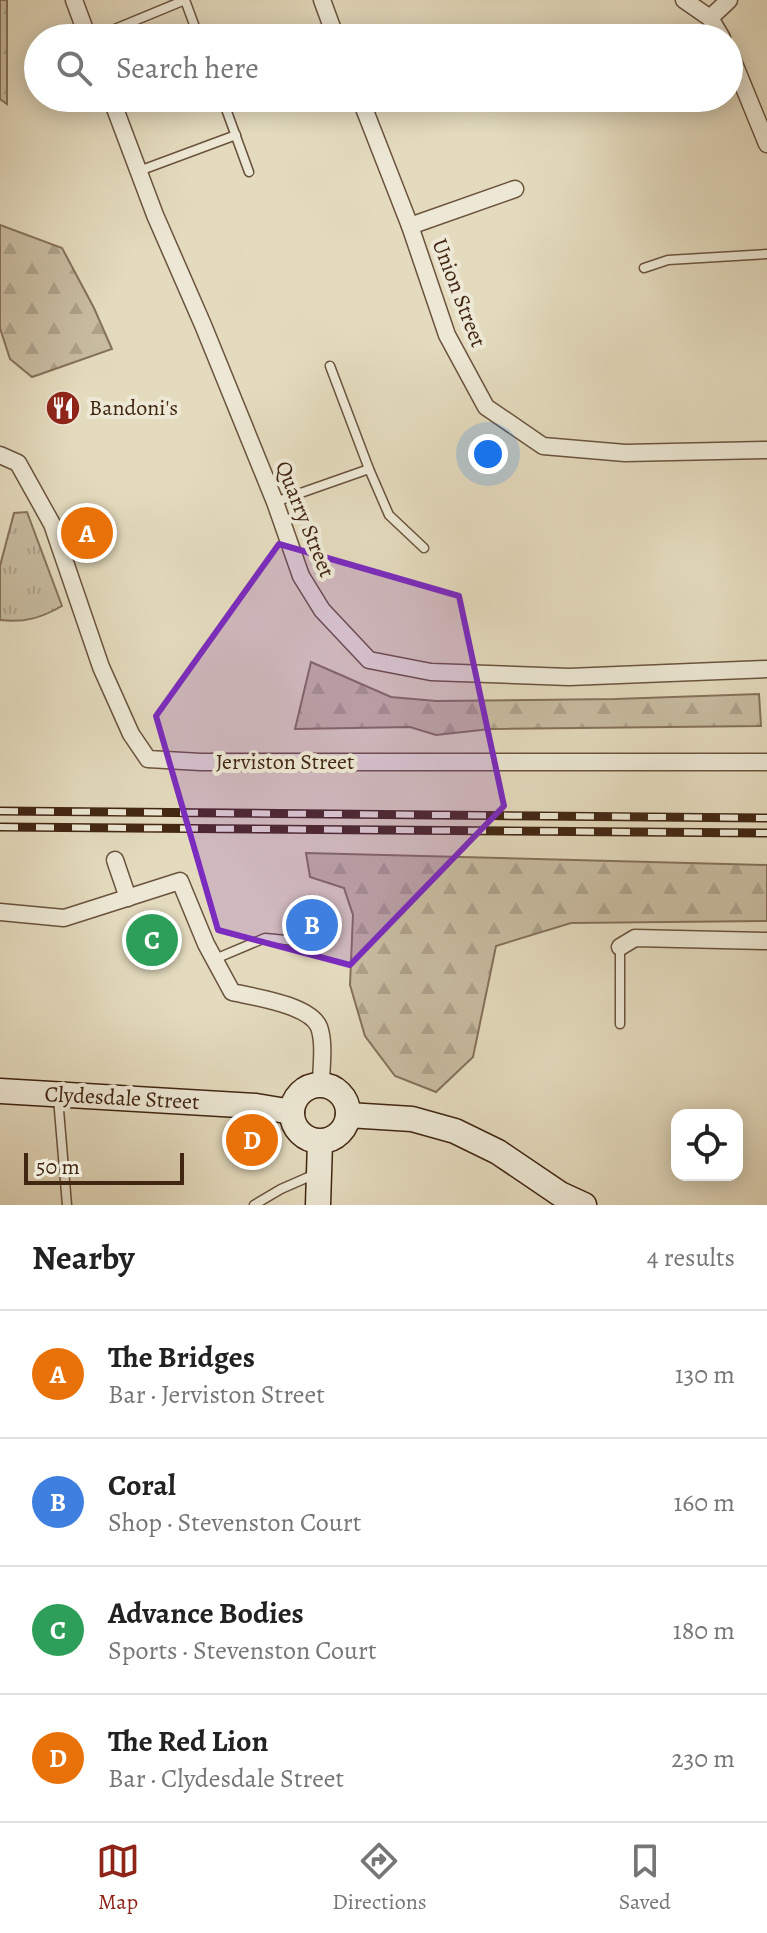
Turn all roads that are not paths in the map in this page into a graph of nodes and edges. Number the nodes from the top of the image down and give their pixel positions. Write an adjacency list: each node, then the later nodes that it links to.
1 (74, 0): 6 (street)
2 (322, 0): 9 (street)
3 (684, 0): 5 (street)
4 (729, 0): 5 (street)
5 (710, 18): 10 (street)
6 (84, 24)
7 (125, 24): 8 (lane)
8 (194, 24)
9 (331, 24)
10 (714, 24)
11 (743, 85): 16 (street)
12 (116, 112): 17 (street, Quarry Street)
13 (227, 112): 15 (lane)
14 (365, 112): 20 (street, Union Street)
15 (236, 135): 17 (lane); 18 (lane)
16 (767, 144)
17 (138, 171): 27 (street, Quarry Street)
18 (249, 172)
19 (515, 189): 20 (street)
20 (410, 226): 24 (street, Union Street)
21 (767, 254): 22 (lane)
22 (644, 268)
23 (330, 366): 26 (lane)
24 (767, 450)
25 (0, 455): 30 (street, Jerviston Street)
26 (369, 469): 27 (lane); 28 (lane)
27 (275, 502): 29 (street, Quarry Street)
28 (424, 548)
29 (767, 669)
30 (767, 762)
31 (115, 860): 32 (street)
32 (128, 898): 33 (street); 37 (street)
33 (0, 912)
34 (767, 941): 36 (street)
35 (318, 943): 37 (lane)
36 (620, 947): 38 (lane)
37 (215, 959): 39 (street)
38 (620, 1024)
39 (321, 1085): 42 (main road); 43 (main road)
40 (0, 1091): 41 (main road, Clydesdale Street)
41 (57, 1094): 42 (main road, Clydesdale Street); 47 (lane)
42 (292, 1112): 44 (main road)
43 (348, 1115): 44 (main road); 46 (main road)
44 (320, 1142): 45 (main road)
45 (318, 1172): 48 (lane); 49 (main road)
46 (557, 1199): 50 (main road)
47 (67, 1205)
48 (254, 1205)
49 (318, 1205)
50 (584, 1205)

